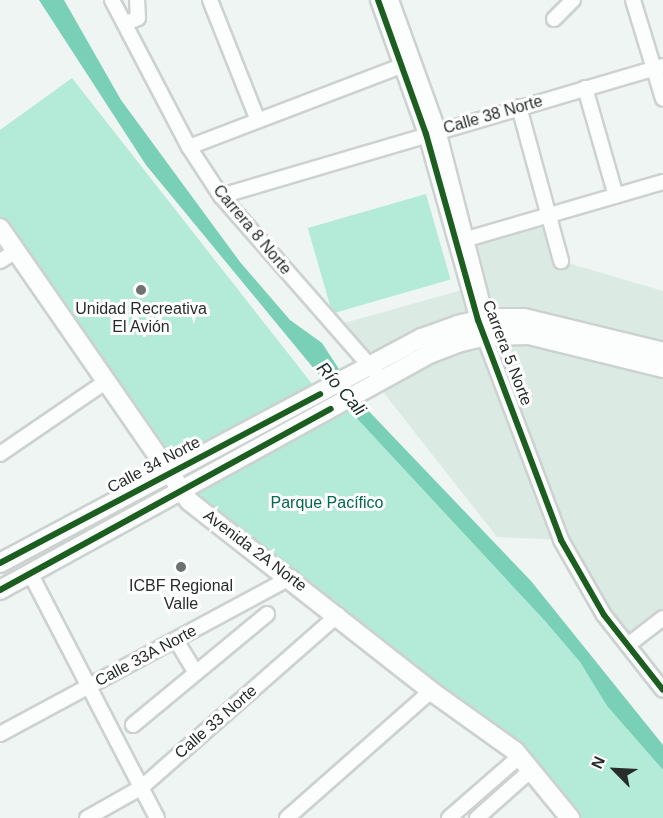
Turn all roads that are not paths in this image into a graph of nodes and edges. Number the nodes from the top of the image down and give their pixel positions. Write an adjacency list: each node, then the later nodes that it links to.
1 (112, 0): 9 (street, Carrera 8 Norte)
2 (137, 0): 9 (street)
3 (210, 0): 15 (street)
4 (378, 0): 10 (street, Carrera 5 Norte)
5 (391, 0): 10 (street, Carrera 5 Norte)
6 (573, 0): 8 (street)
7 (633, 0): 11 (street)
8 (555, 19)
9 (125, 24): 17 (street, Carrera 8 Norte)
10 (406, 64): 15 (street); 16 (street, Carrera 5 Norte)
11 (659, 67): 12 (street, Calle 38 Norte); 13 (street)
12 (585, 88): 14 (street, Calle 38 Norte); 20 (street)
13 (663, 99)
14 (519, 107): 16 (street, Calle 38 Norte); 21 (street)
15 (257, 118): 17 (street)
16 (432, 132): 19 (street, Calle 38 Norte); 23 (street, Carrera 5 Norte); 26 (street, Carrera 5 Norte)
17 (189, 147): 19 (street, Carrera 8 Norte)
18 (663, 182): 20 (street)
19 (221, 196): 29 (street, Carrera 8 Norte)
20 (616, 196): 21 (street)
21 (548, 216): 23 (street); 25 (street)
22 (0, 228): 24 (main road, Avenida 2A Norte)
23 (467, 239): 26 (street, Carrera 5 Norte)
24 (6, 254): 30 (main road, Avenida 2A Norte)
25 (561, 261)
26 (485, 325): 27 (main road, Calle 34 Norte); 28 (main road, Calle 34 Norte); 29 (main road, Calle 34 Norte); 43 (street, Carrera 5 Norte)
27 (663, 352)
28 (663, 368)
29 (371, 376): 31 (main road, Calle 34 Norte)
30 (100, 384): 32 (street); 33 (main road, Avenida 2A Norte)
31 (326, 401): 33 (main road, Calle 34 Norte); 34 (main road, Calle 34 Norte)
32 (0, 454)
33 (163, 475): 34 (main road, Avenida 2A Norte); 35 (main road, Calle 34 Norte)
34 (178, 494): 36 (main road, Calle 34 Norte); 37 (main road, Avenida 2A Norte)
35 (0, 563)
36 (30, 573): 38 (main road, Calle 34 Norte); 45 (street)
37 (286, 580): 41 (main road, Avenida 2A Norte); 42 (street, Calle 33A Norte)
38 (0, 590)
39 (267, 614): 44 (street)
40 (663, 618): 43 (street)
41 (334, 619): 47 (main road, Avenida 2A Norte); 51 (street, Calle 33 Norte)
42 (176, 640): 44 (street); 45 (street, Calle 33A Norte)
43 (628, 645): 46 (street, Carrera 5 Norte)
44 (195, 672): 48 (street)
45 (88, 687): 49 (street, Calle 33A Norte); 51 (street)
46 (663, 690)
47 (428, 694): 50 (main road, Avenida 2A Norte); 54 (street)
48 (133, 724)
49 (0, 734)
50 (521, 766): 55 (street); 56 (street); 57 (main road, Avenida 2A Norte); 58 (main road, Avenida 2A Norte)
51 (142, 787): 52 (street, Calle 33 Norte); 53 (street)
52 (87, 818)
53 (157, 818)
54 (286, 818)
55 (449, 818)
56 (477, 818)
57 (557, 818)
58 (570, 818)

